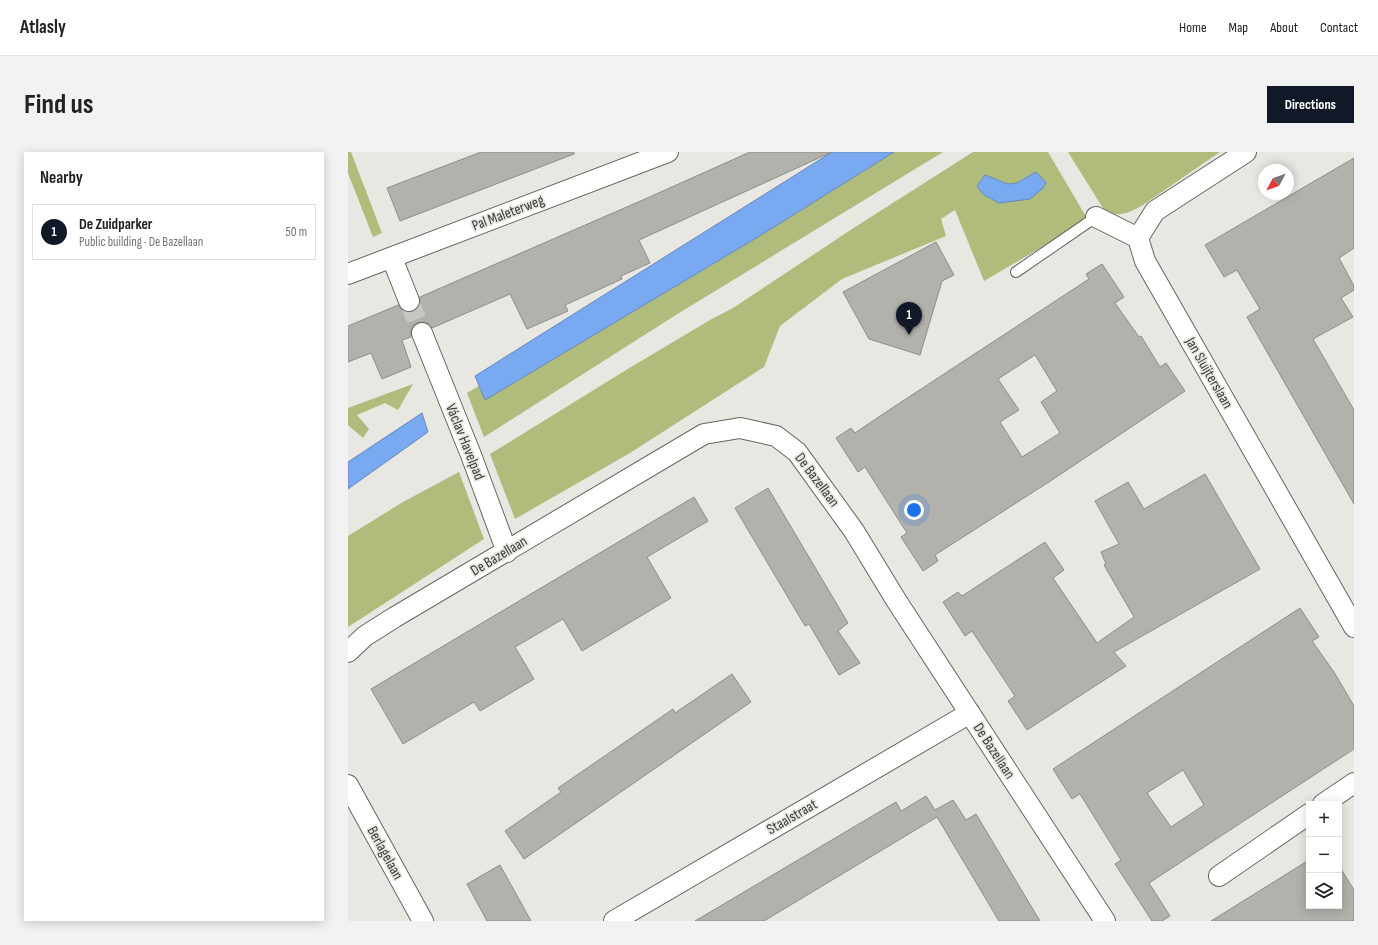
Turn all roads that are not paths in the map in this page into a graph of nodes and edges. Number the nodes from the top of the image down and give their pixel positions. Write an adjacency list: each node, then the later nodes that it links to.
1 (668, 152): 5 (street, Pal Maleterweg)
2 (1246, 152): 4 (street)
3 (1096, 217): 4 (street); 6 (lane)
4 (1138, 238): 11 (street, Jan Sluijterslaan)
5 (392, 258): 7 (street, Pal Maleterweg); 8 (street)
6 (1016, 272)
7 (348, 274)
8 (409, 301)
9 (422, 332): 10 (street, Václav Havelpad)
10 (507, 552): 12 (street, De Bazellaan); 13 (street, De Bazellaan)
11 (1354, 627)
12 (348, 652)
13 (970, 713): 20 (street, Staalstraat); 21 (street, De Bazellaan)
14 (1354, 783): 16 (street)
15 (348, 785): 19 (street, Berlagelaan)
16 (1327, 801)
17 (1306, 816): 18 (street)
18 (1219, 876)
19 (423, 921)
20 (614, 921)
21 (1105, 921)

